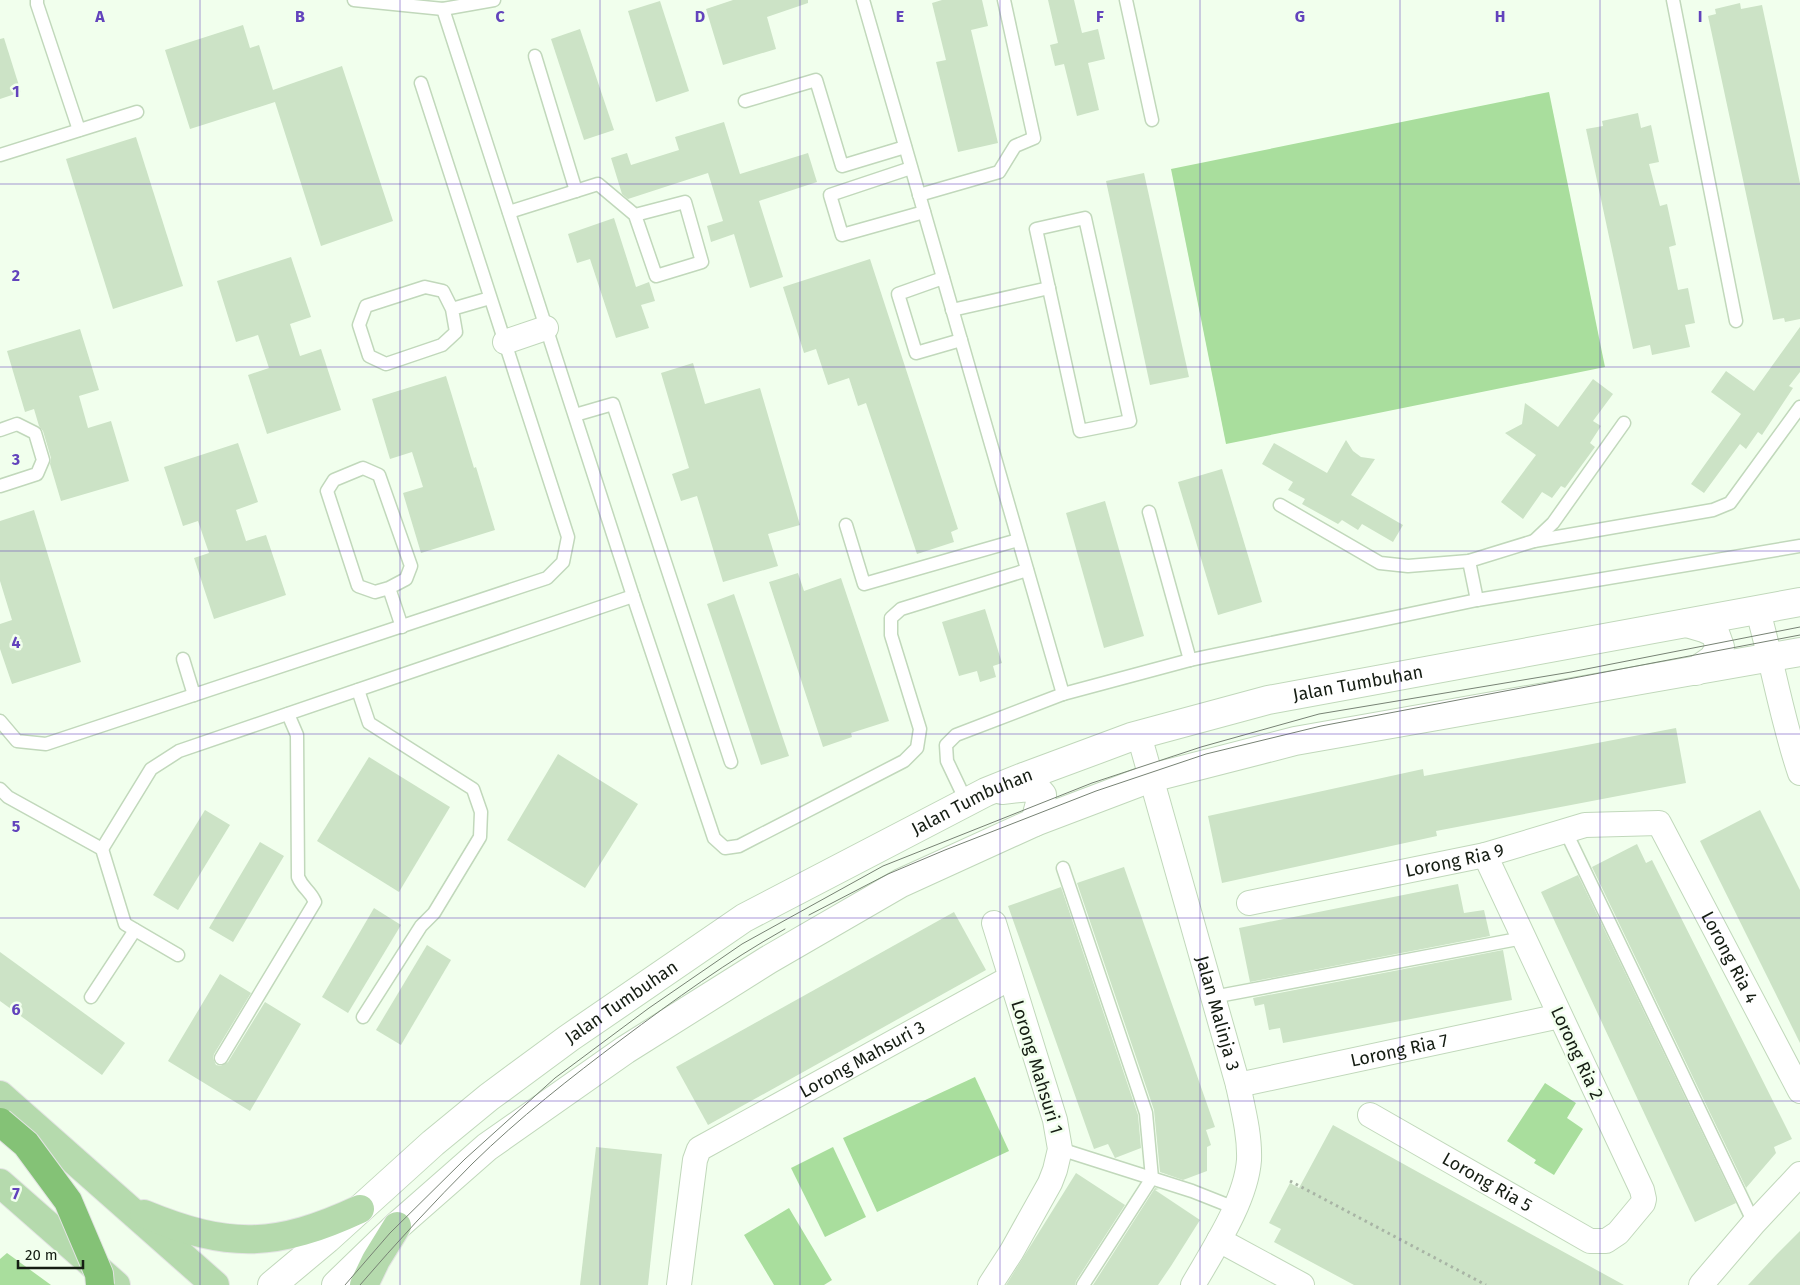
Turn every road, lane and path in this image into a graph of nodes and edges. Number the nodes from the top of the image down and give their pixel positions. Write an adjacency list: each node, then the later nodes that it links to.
1 (37, 0): 14 (lane)
2 (354, 0): 8 (lane)
3 (494, 0): 8 (lane)
4 (863, 0): 15 (lane)
5 (1004, 0): 19 (lane)
6 (1126, 0): 13 (lane)
7 (1673, 0): 28 (lane)
8 (443, 9): 20 (lane)
9 (535, 56): 18 (lane)
10 (421, 83): 25 (lane)
11 (745, 102): 15 (lane)
12 (137, 112): 14 (lane)
13 (1152, 120)
14 (79, 130): 16 (lane)
15 (905, 147): 17 (lane)
16 (0, 155)
17 (911, 168): 19 (lane); 21 (lane)
18 (576, 191): 20 (lane); 22 (lane)
19 (919, 195): 21 (lane)
20 (509, 212): 29 (lane)
21 (924, 212): 23 (lane)
22 (636, 215): 22 (lane)
23 (943, 278): 27 (lane); 30 (lane)
24 (1049, 288): 24 (lane); 27 (lane)
25 (490, 298): 26 (lane); 31 (lane)
26 (452, 309): 26 (lane)
27 (952, 310): 30 (lane)
28 (1736, 322)
29 (546, 328): 31 (street); 33 (lane)
30 (961, 340): 40 (lane)
31 (505, 342): 51 (lane)
32 (1800, 407): 41 (lane)
33 (574, 415): 46 (lane); 65 (lane)
34 (1624, 422): 41 (lane)
35 (0, 430): 36 (lane)
36 (0, 486)
37 (1280, 505): 43 (lane)
38 (1149, 512): 55 (lane)
39 (846, 525): 40 (lane)
40 (1018, 540): 44 (lane)
41 (1534, 541): 43 (lane)
42 (1800, 546): 47 (lane)
43 (1469, 561): 47 (lane)
44 (1027, 570): 46 (lane); 58 (lane)
45 (389, 588): 45 (lane); 51 (lane)
46 (633, 596): 57 (lane)
47 (1477, 600): 55 (lane)
48 (1800, 602): 49 (main road, Jalan Tumbuhan)
49 (1758, 611): 50 (main road, Jalan Tumbuhan); 53 (street)
50 (1687, 623): 56 (main road); 62 (main road, Jalan Tumbuhan)
51 (402, 627): 59 (lane)
52 (1800, 652): 53 (main road)
53 (1771, 658): 56 (main road); 66 (street)
54 (183, 659): 59 (lane)
55 (1190, 660): 58 (lane)
56 (1696, 671): 64 (main road)
57 (358, 690): 60 (lane); 87 (lane)
58 (1063, 694): 69 (lane)
59 (194, 695): 61 (lane)
60 (288, 714): 74 (lane); 88 (lane)
61 (0, 721)
62 (1173, 726): 63 (main road, Jalan Tumbuhan); 64 (main road)
63 (1139, 735): 67 (street, Jalan Malinja 3); 69 (main road, Jalan Tumbuhan)
64 (1220, 760): 67 (main road)
65 (731, 762)
66 (1800, 773)
67 (1151, 778): 70 (main road); 85 (street, Jalan Malinja 3)
68 (0, 789): 74 (lane)
69 (976, 797): 70 (main road); 73 (main road, Jalan Tumbuhan)
70 (1035, 822): 77 (main road)
71 (1659, 823): 72 (street, Lorong Ria 9); 90 (street, Lorong Ria 4)
72 (1565, 830): 75 (street, Lorong Ria 9); 102 (lane)
73 (885, 844): 77 (main road); 101 (main road, Jalan Tumbuhan)
74 (102, 849): 80 (lane)
75 (1485, 855): 78 (street, Lorong Ria 9); 81 (street, Lorong Ria 2)
76 (1063, 868): 96 (lane)
77 (930, 870): 103 (main road)
78 (1249, 904)
79 (994, 923): 83 (street, Lorong Mahsuri 1)
80 (135, 930): 82 (lane); 84 (lane)
81 (1522, 938): 85 (lane); 86 (street, Lorong Ria 2)
82 (178, 955)
83 (1010, 978): 94 (street, Lorong Mahsuri 1); 106 (street, Lorong Mahsuri 3)
84 (91, 997)
85 (1213, 997): 89 (street, Jalan Malinja 3)
86 (1560, 1016): 89 (street, Lorong Ria 7); 105 (street, Lorong Ria 2)
87 (363, 1017)
88 (221, 1058)
89 (1238, 1085): 100 (street, Jalan Malinja 3)
90 (1800, 1091)
91 (0, 1095): 99 (main road)
92 (1370, 1114): 105 (street, Lorong Ria 5)
93 (0, 1122): 107 (highway, bridge)
94 (1060, 1149): 96 (lane); 112 (street, Lorong Mahsuri 1)
95 (1800, 1174): 102 (street)
96 (1152, 1178): 100 (lane); 113 (lane)
97 (1290, 1181): 116 (path)
98 (0, 1183): 107 (main road)
99 (126, 1207): 101 (main road); 108 (main road)
100 (1235, 1208): 104 (street, Jalan Malinja 3)
101 (360, 1209): 109 (main road, Jalan Tumbuhan)
102 (1754, 1223): 117 (street)
103 (397, 1226): 110 (main road); 111 (main road)
104 (1219, 1240): 114 (street, Jalan Malinja 3); 115 (street)
105 (1606, 1241)
106 (682, 1283)
107 (111, 1284)
108 (214, 1285)
109 (272, 1285)
110 (336, 1285)
111 (364, 1285)
112 (990, 1285)
113 (1083, 1285)
114 (1193, 1285)
115 (1302, 1285)
116 (1486, 1285)
117 (1701, 1285)

